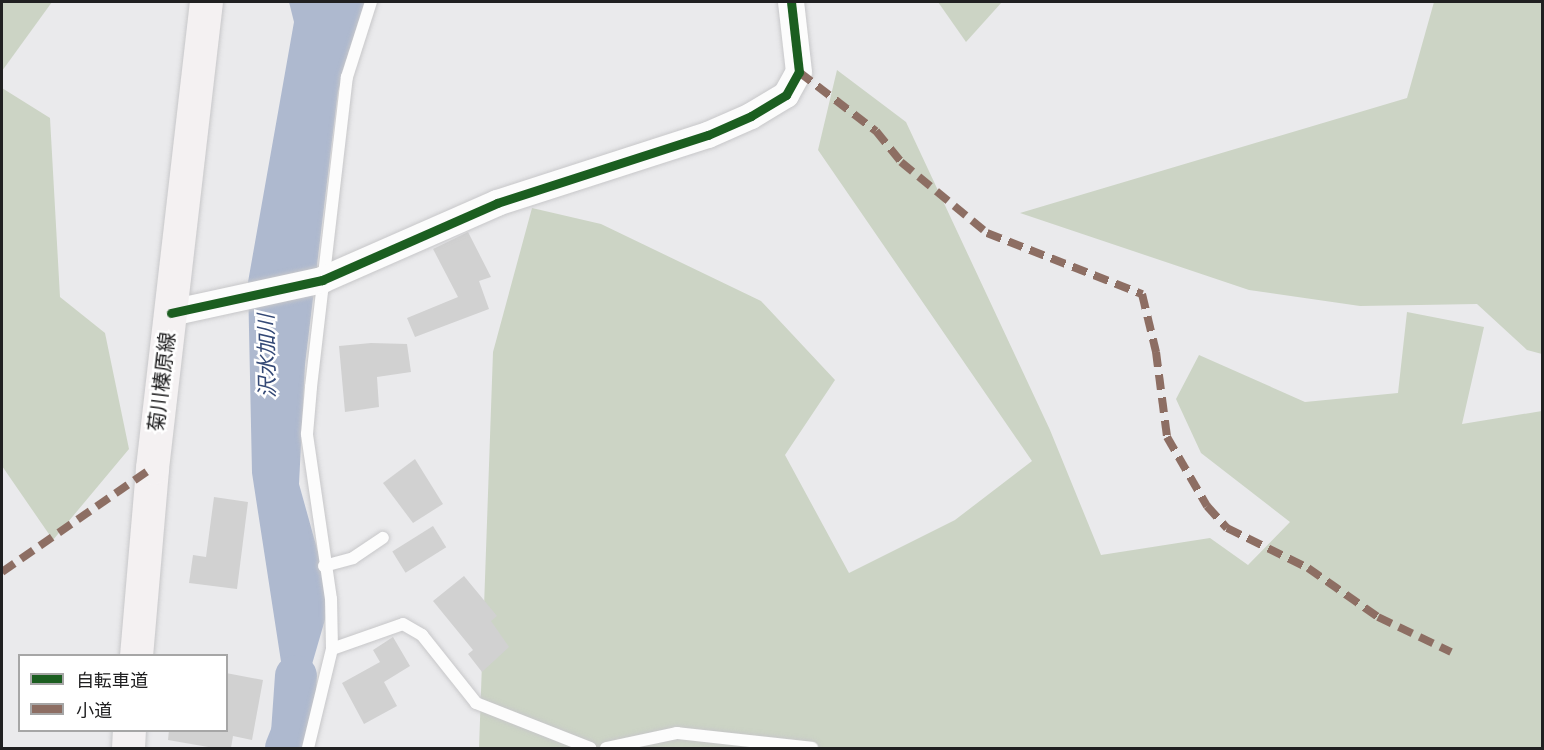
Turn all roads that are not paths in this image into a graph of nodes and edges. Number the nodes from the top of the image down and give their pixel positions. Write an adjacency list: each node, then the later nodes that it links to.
1 (206, 2): 5 (main road, 菊川榛原線)
2 (371, 2): 4 (lane)
3 (791, 2): 4 (street)
4 (322, 280): 5 (street); 7 (lane)
5 (177, 312): 9 (main road, 菊川榛原線)
6 (383, 538): 7 (lane)
7 (324, 566): 8 (lane)
8 (332, 649): 12 (lane); 13 (lane)
9 (136, 654)
10 (129, 732): 11 (main road)
11 (128, 748)
12 (309, 748)
13 (590, 748)
14 (606, 748): 15 (lane)
15 (812, 748)

